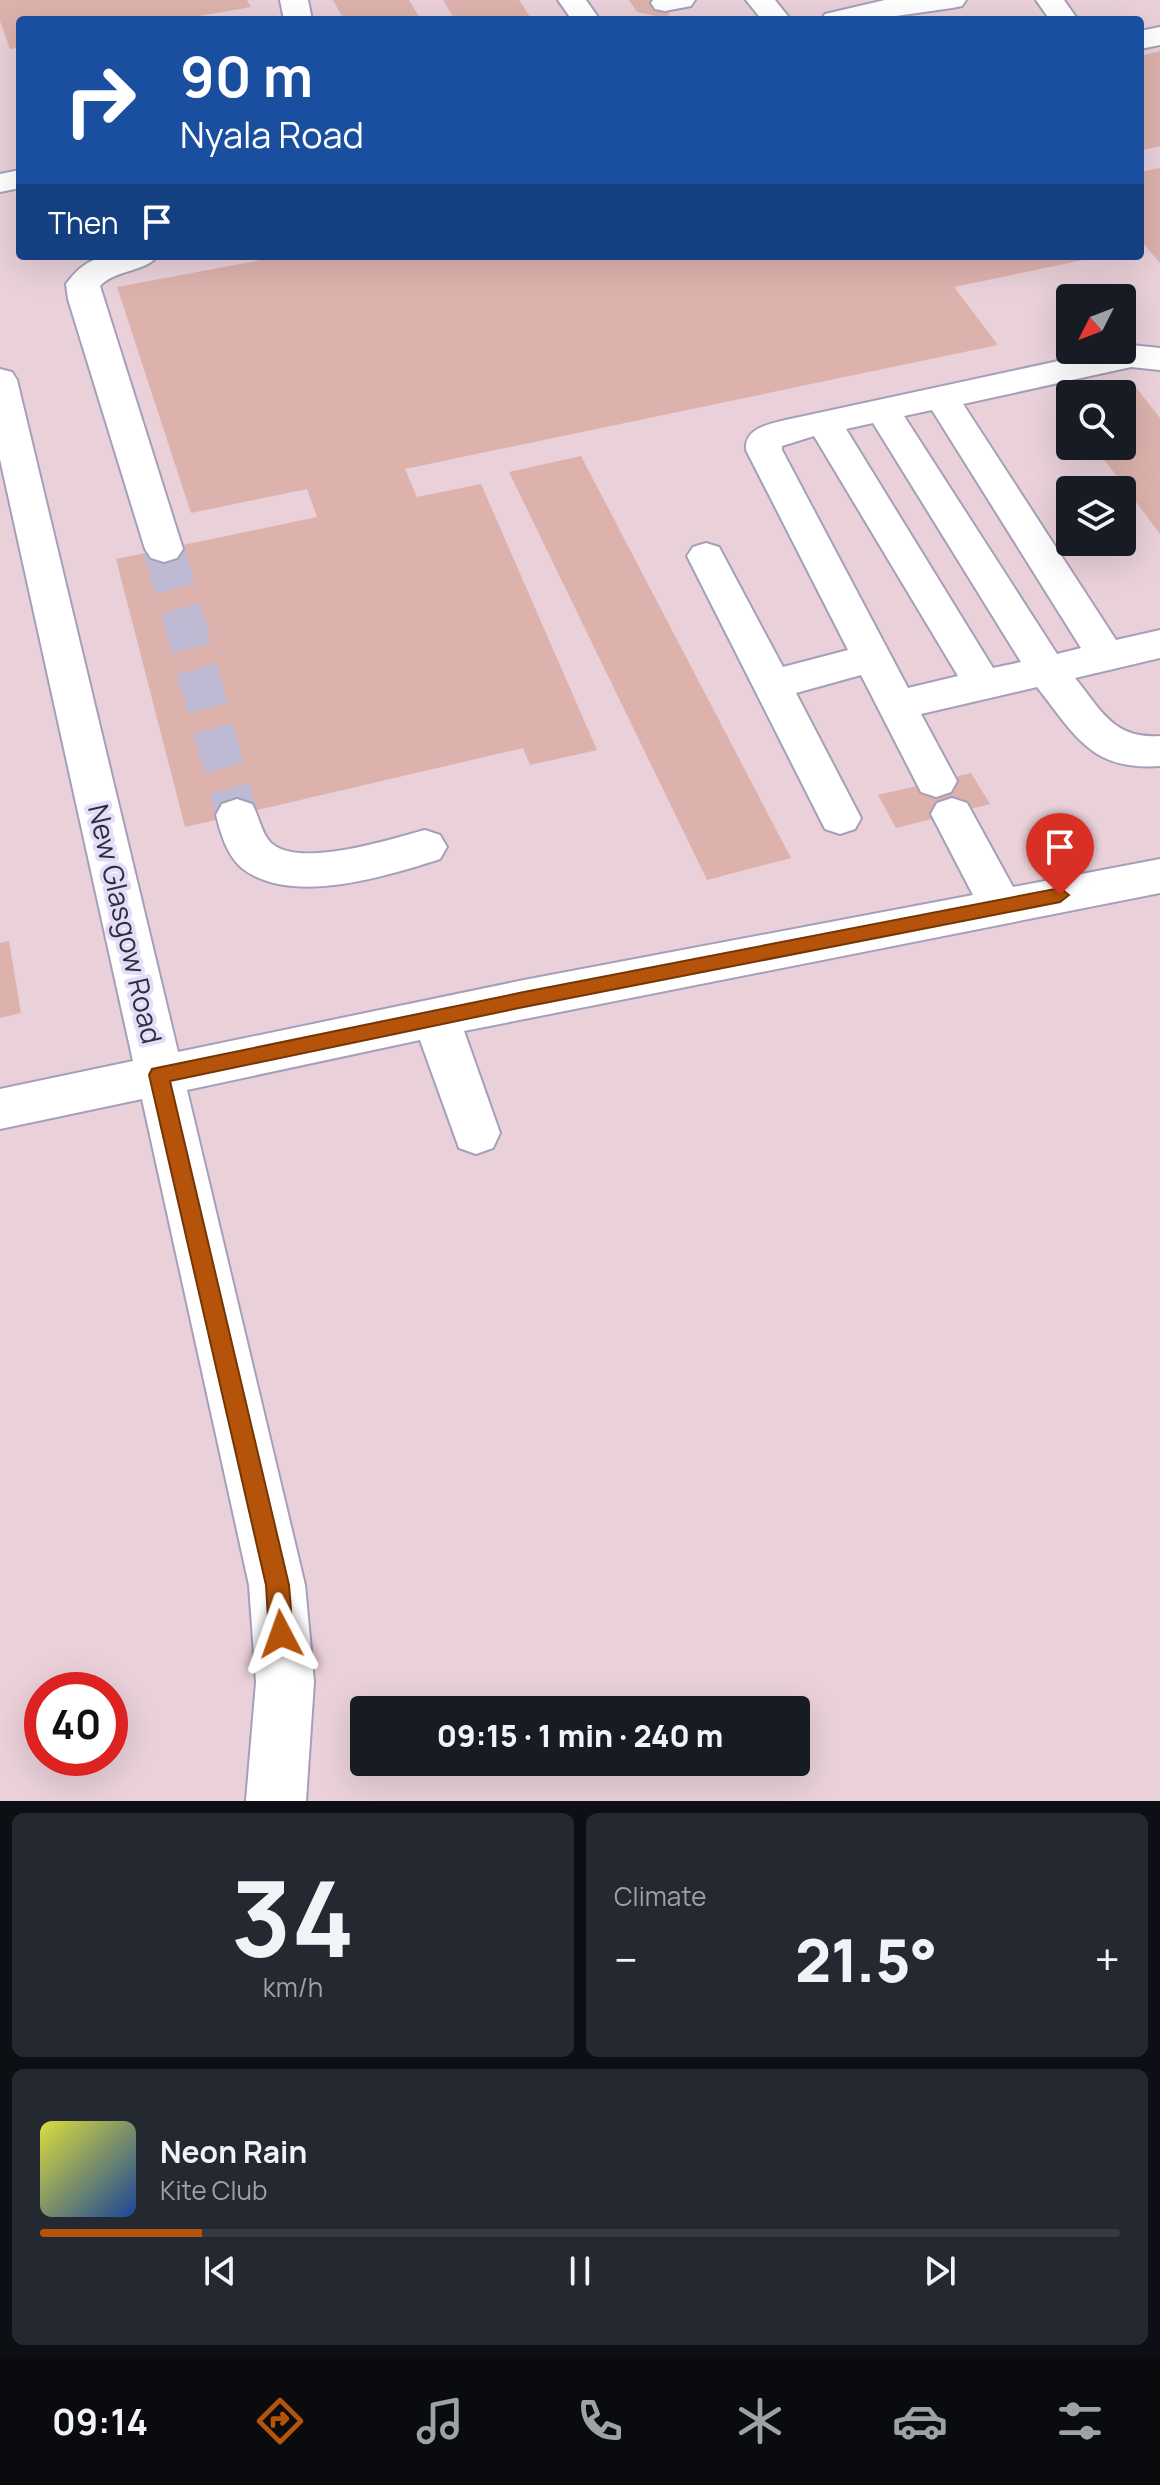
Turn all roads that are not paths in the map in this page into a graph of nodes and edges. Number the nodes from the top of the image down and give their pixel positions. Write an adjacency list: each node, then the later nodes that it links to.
1 (760, 0): 3 (street)
2 (952, 0): 4 (street)
3 (774, 16)
4 (850, 16)
5 (127, 260): 11 (street)
6 (1160, 359): 8 (street)
7 (0, 380): 27 (street, New Glasgow Road)
8 (941, 397): 9 (street); 14 (street)
9 (882, 410): 10 (street); 16 (street)
10 (824, 423): 15 (street); 18 (street)
11 (164, 549)
12 (706, 556): 17 (street)
13 (1160, 644): 14 (street)
14 (1107, 657): 16 (street)
15 (872, 658): 17 (street); 19 (street)
16 (1048, 672): 18 (street); 20 (street)
17 (771, 685): 22 (street)
18 (984, 686): 19 (street)
19 (896, 705): 25 (street)
20 (1160, 751)
21 (237, 815): 23 (street)
22 (840, 818)
23 (425, 847)
24 (1160, 876): 25 (street)
25 (1001, 907): 26 (street)
26 (436, 1018): 27 (street); 29 (street)
27 (159, 1075): 28 (street); 30 (street, New Glasgow Road)
28 (0, 1109)
29 (476, 1133)
30 (276, 1801)

